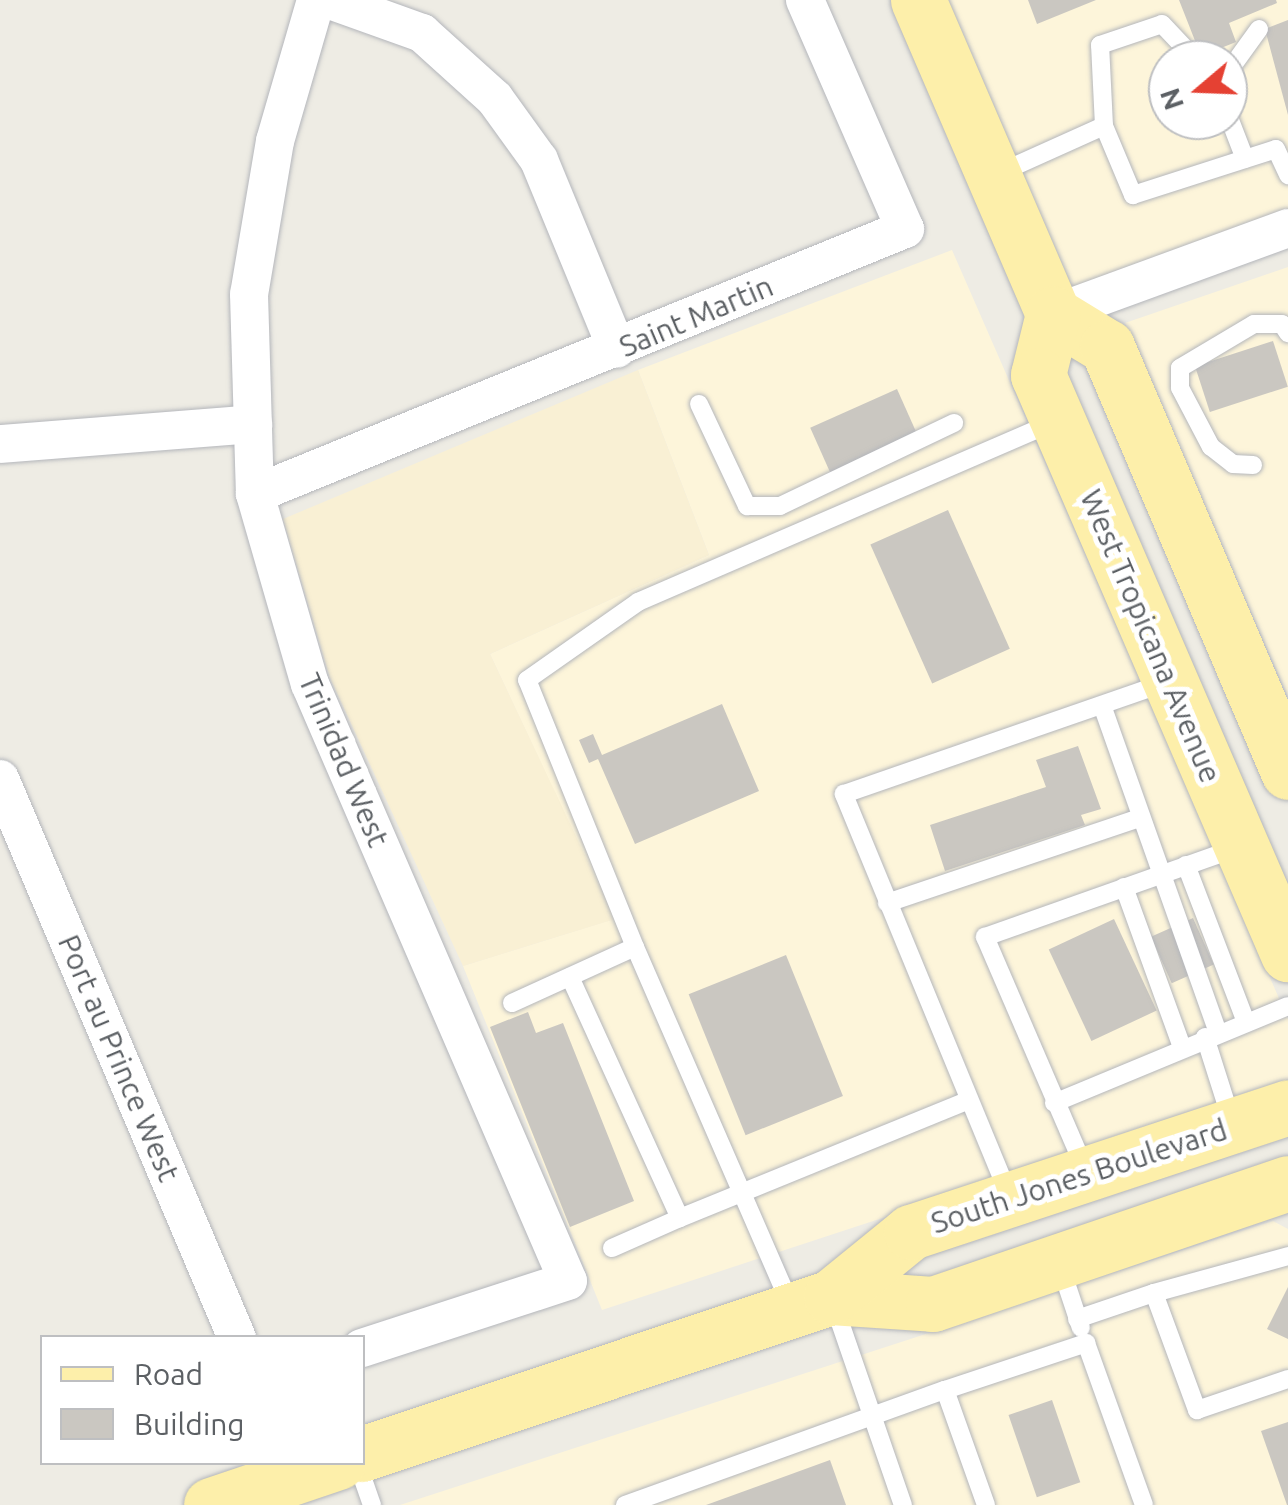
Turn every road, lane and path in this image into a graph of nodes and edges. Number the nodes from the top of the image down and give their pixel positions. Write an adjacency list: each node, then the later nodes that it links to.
1 (316, 0): 20 (street, Trinidad West)
2 (330, 0): 16 (street)
3 (805, 0): 16 (street, Saint Martin)
4 (918, 0): 12 (main road)
5 (1259, 29): 7 (lane)
6 (1177, 40): 8 (lane)
7 (1248, 44)
8 (1104, 126): 10 (lane); 12 (lane)
9 (1238, 140): 10 (lane)
10 (1245, 159): 11 (lane)
11 (1288, 175)
12 (994, 176): 14 (main road)
13 (1288, 228): 14 (street)
14 (1053, 314): 18 (main road, West Tropicana Avenue); 26 (main road)
15 (1288, 333): 22 (lane)
16 (617, 348): 23 (street, Saint Martin)
17 (699, 404): 19 (lane)
18 (1058, 420): 24 (main road, West Tropicana Avenue); 34 (lane)
19 (954, 423)
20 (253, 424): 21 (street); 23 (street, Trinidad West)
21 (0, 444)
22 (1254, 464)
23 (254, 494): 59 (street, Trinidad West)
24 (1170, 681): 25 (lane); 29 (main road, West Tropicana Avenue)
25 (1103, 708): 28 (lane); 33 (lane)
26 (1288, 772)
27 (0, 779): 57 (street, Port au Prince West)
28 (1139, 818): 31 (lane); 33 (lane)
29 (1242, 846): 30 (lane); 35 (main road, West Tropicana Avenue)
30 (1186, 865): 31 (lane); 39 (lane)
31 (1160, 874): 32 (lane); 40 (lane)
32 (1124, 887): 41 (lane); 43 (lane)
33 (887, 903): 42 (lane)
34 (635, 947): 36 (lane); 48 (lane)
35 (1288, 954)
36 (570, 977): 37 (lane); 50 (lane)
37 (512, 1003)
38 (1288, 1006): 39 (lane)
39 (1246, 1022): 40 (lane)
40 (1212, 1034): 41 (lane); 45 (lane)
41 (1182, 1047): 43 (lane)
42 (967, 1101): 48 (lane); 49 (lane)
43 (1054, 1103): 46 (lane)
44 (1288, 1108): 45 (main road, South Jones Boulevard)
45 (1234, 1126): 46 (main road, South Jones Boulevard)
46 (1088, 1174): 49 (main road, South Jones Boulevard)
47 (1288, 1183): 53 (main road, South Jones Boulevard)
48 (744, 1193): 50 (lane); 55 (lane)
49 (1010, 1199): 55 (main road, South Jones Boulevard)
50 (680, 1218): 51 (lane)
51 (612, 1248)
52 (1288, 1256): 54 (lane)
53 (1058, 1262): 55 (main road, South Jones Boulevard); 56 (lane)
54 (1154, 1293): 56 (lane); 60 (lane)
55 (812, 1303): 62 (lane); 63 (main road, South Jones Boulevard)
56 (1078, 1320): 58 (lane)
57 (236, 1335)
58 (1086, 1343): 61 (lane); 71 (lane)
59 (365, 1347)
60 (1288, 1379)
61 (945, 1390): 62 (lane); 70 (lane)
62 (873, 1418): 68 (lane); 69 (lane)
63 (365, 1453)
64 (329, 1465): 66 (main road)
65 (358, 1465): 67 (lane)
66 (211, 1505)
67 (372, 1505)
68 (624, 1505)
69 (903, 1505)
70 (986, 1505)
71 (1144, 1505)

